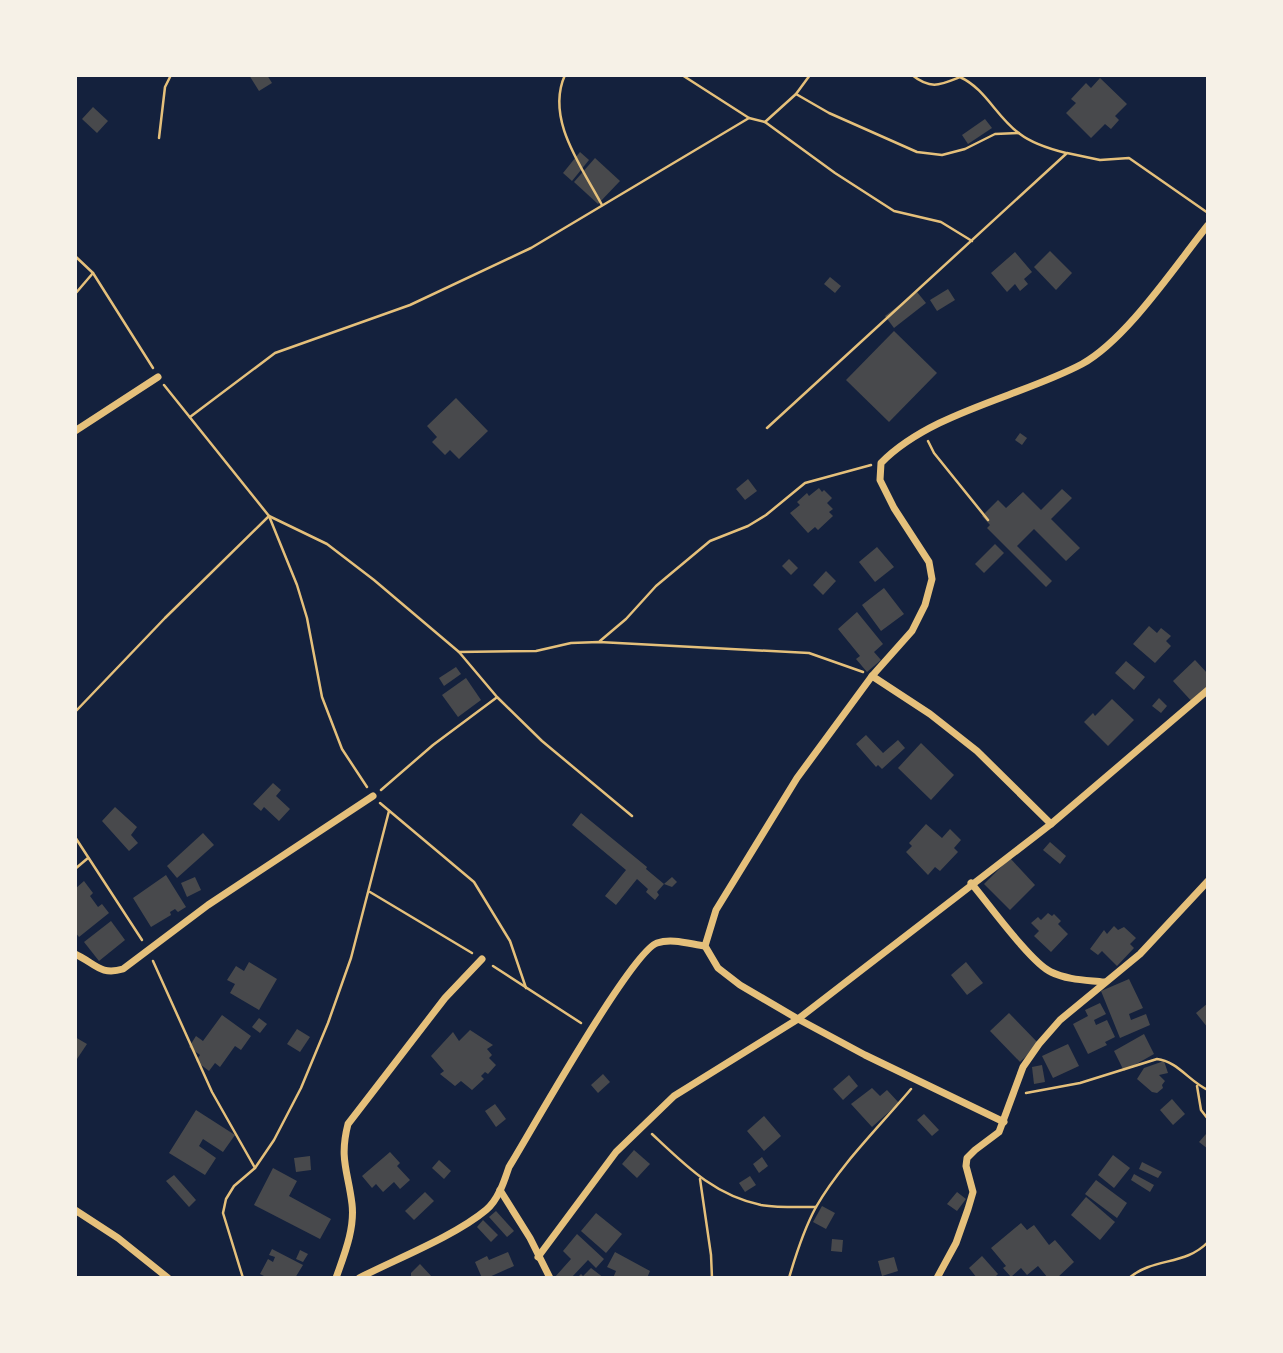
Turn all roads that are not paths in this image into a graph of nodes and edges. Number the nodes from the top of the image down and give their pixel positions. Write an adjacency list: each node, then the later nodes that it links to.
1 (1208, 225): 4 (street)
2 (158, 377): 3 (street)
3 (75, 431)
4 (872, 676): 7 (street); 10 (street)
5 (1208, 690): 7 (street)
6 (373, 796): 11 (street)
7 (1051, 824): 9 (street)
8 (1208, 881): 13 (street)
9 (971, 883): 13 (street); 14 (street)
10 (705, 946): 14 (street); 16 (street)
11 (75, 954)
12 (482, 959): 20 (street)
13 (1105, 982): 15 (street)
14 (798, 1019): 15 (street); 18 (street)
15 (1004, 1122): 23 (street)
16 (500, 1190): 18 (street); 21 (street)
17 (75, 1210): 19 (street)
18 (538, 1257): 22 (street)
19 (168, 1278)
20 (336, 1278)
21 (359, 1278)
22 (550, 1278)
23 (937, 1278)

